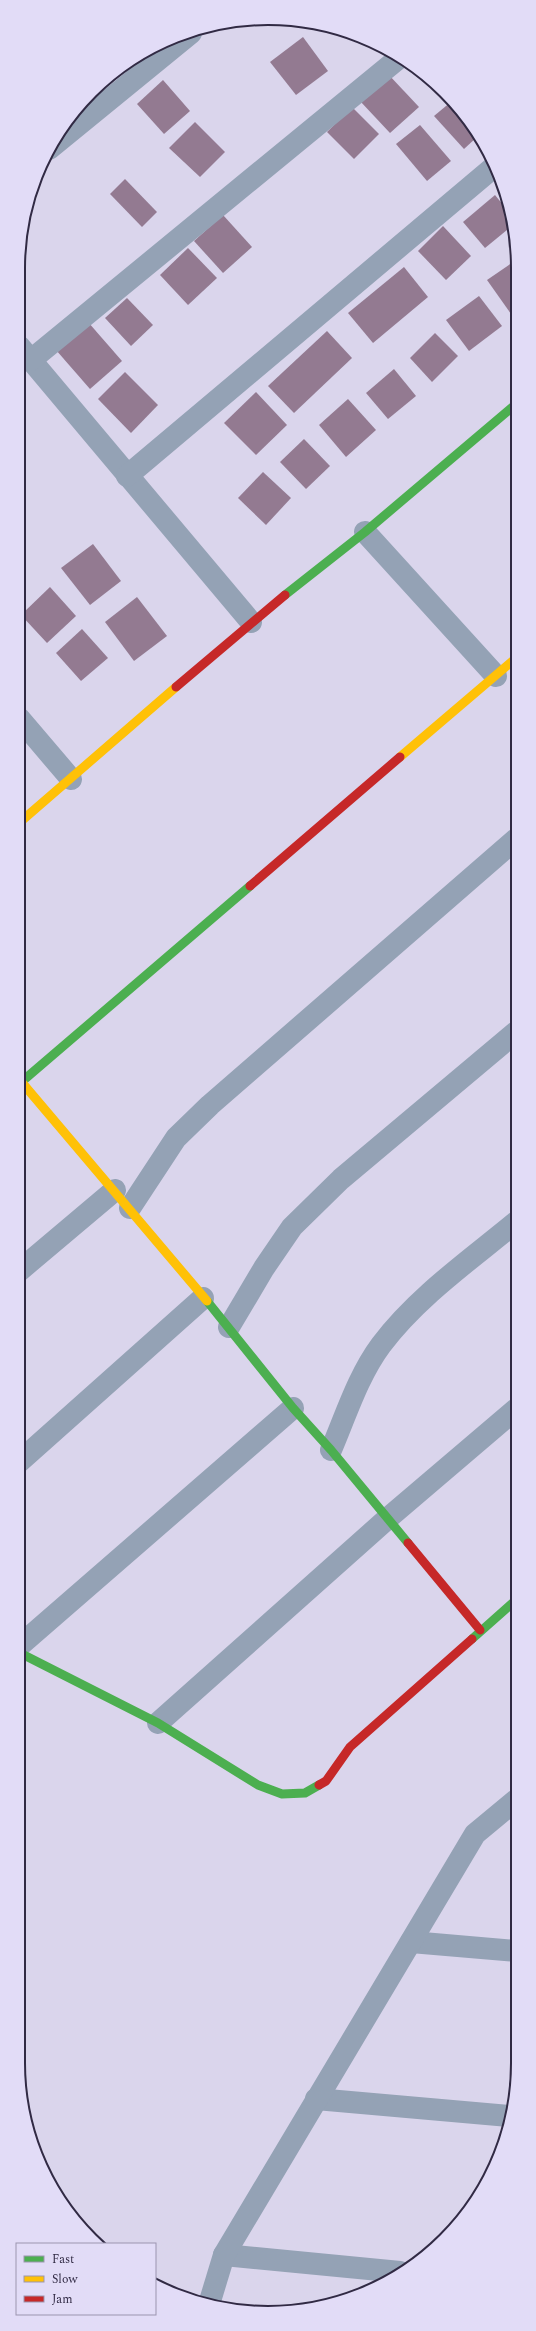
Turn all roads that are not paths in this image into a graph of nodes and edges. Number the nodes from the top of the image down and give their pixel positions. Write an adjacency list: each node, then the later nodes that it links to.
1 (181, 41): 3 (street)
2 (395, 61): 5 (street)
3 (63, 137)
4 (490, 170): 7 (street)
5 (26, 354): 7 (street)
6 (511, 408): 8 (street)
7 (127, 476): 9 (street)
8 (365, 532): 9 (street); 11 (street)
9 (251, 622): 13 (street)
10 (511, 662): 11 (street)
11 (496, 676): 17 (street)
12 (25, 725): 13 (street)
13 (70, 779): 14 (street)
14 (25, 819)
15 (511, 843): 20 (street)
16 (511, 1036): 24 (street)
17 (25, 1078)
18 (25, 1088): 19 (street)
19 (115, 1190): 20 (street); 22 (street)
20 (130, 1208): 23 (street)
21 (511, 1226): 27 (street)
22 (25, 1266)
23 (203, 1298): 24 (street); 28 (street)
24 (230, 1327): 25 (street)
25 (293, 1408): 27 (street); 32 (street)
26 (511, 1413): 29 (street)
27 (331, 1450): 29 (street)
28 (25, 1457)
29 (388, 1519): 31 (street); 34 (street)
30 (511, 1604): 31 (street)
31 (480, 1630): 34 (street)
32 (25, 1641)
33 (25, 1656): 34 (street)
34 (158, 1723)
35 (511, 1804): 36 (street)
36 (411, 1942): 37 (street); 38 (street)
37 (511, 1951)
38 (316, 2099): 39 (street); 40 (street)
39 (505, 2116)
40 (224, 2255): 41 (street); 42 (street)
41 (393, 2271)
42 (211, 2299)

